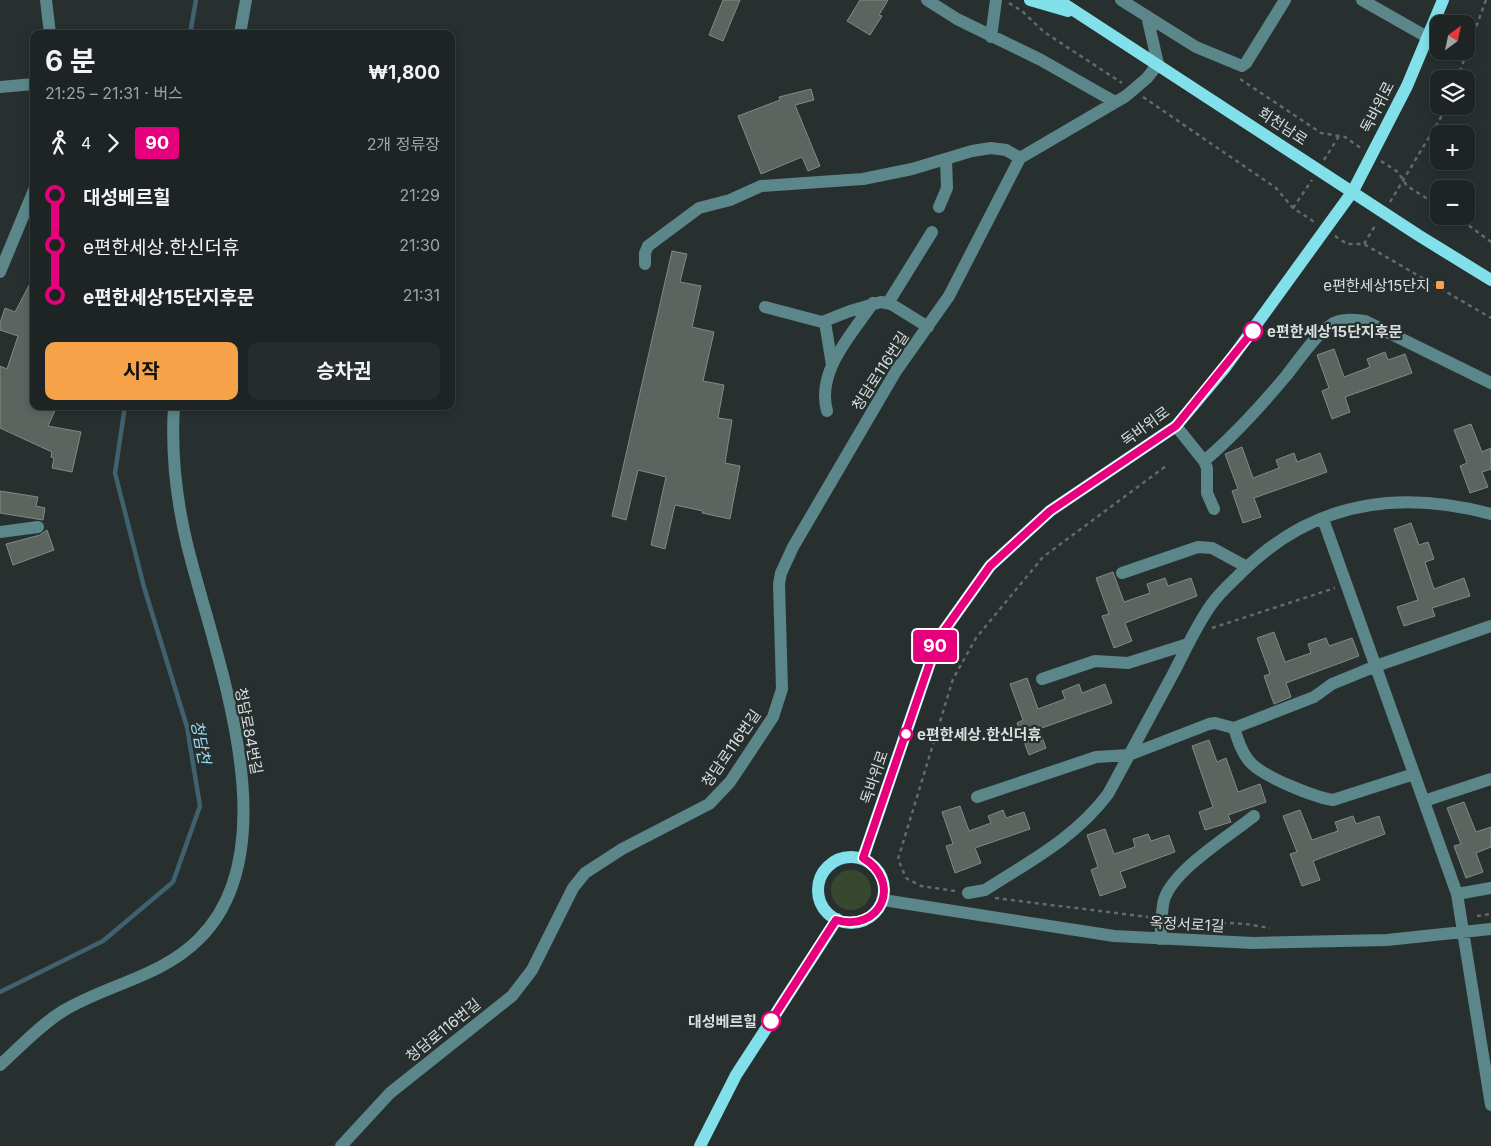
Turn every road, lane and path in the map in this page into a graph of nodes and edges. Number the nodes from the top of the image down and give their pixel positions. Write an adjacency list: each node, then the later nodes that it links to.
1 (46, 0): 16 (street)
2 (927, 0): 18 (street)
3 (996, 0): 18 (street)
4 (1004, 0): 24 (path)
5 (1030, 0): 14 (main road)
6 (1058, 0): 14 (main road, 회천남로)
7 (1068, 0): 14 (main road)
8 (1122, 0): 15 (street)
9 (1285, 0): 15 (street)
10 (1362, 0): 19 (street)
11 (1443, 0): 19 (main road, 독바위로)
12 (1486, 0): 21 (path)
13 (246, 1): 17 (street)
14 (1083, 15): 20 (main road, 회천남로)
15 (1147, 16): 20 (street)
16 (50, 30)
17 (241, 30)
18 (991, 37): 25 (street)
19 (1427, 37): 31 (main road, 독바위로)
20 (1158, 64): 24 (street); 31 (main road, 회천남로)
21 (1460, 70)
22 (30, 84): 23 (street)
23 (0, 87)
24 (1133, 90): 25 (street); 35 (path)
25 (1115, 102): 27 (street)
26 (1441, 115): 30 (path)
27 (1020, 158): 28 (street); 48 (street, 청담로116번길)
28 (946, 159): 34 (street); 40 (street)
29 (1398, 172): 30 (path)
30 (1404, 182): 33 (path)
31 (1353, 191): 42 (main road, 회천남로); 53 (main road, 독바위로)
32 (30, 200): 41 (street)
33 (1430, 201)
34 (938, 207)
35 (1294, 208)
36 (1468, 225): 38 (path)
37 (932, 232): 44 (street)
38 (1491, 242)
39 (1347, 244): 46 (path)
40 (645, 264)
41 (0, 272)
42 (1491, 280)
43 (873, 303): 44 (street); 47 (street); 49 (street, 청담로116번길)
44 (888, 303): 48 (street, 청담로116번길)
45 (765, 307): 47 (street)
46 (1491, 318)
47 (825, 322): 49 (street, 청담로116번길)
48 (928, 327): 89 (street, 청담로116번길)
49 (832, 365): 52 (street, 청담로116번길)
50 (1491, 383): 54 (street)
51 (174, 410): 87 (street, 청담로84번길)
52 (827, 411)
53 (1176, 426): 54 (street); 75 (main road, 독바위로)
54 (1204, 461): 56 (street)
55 (1166, 466): 77 (path)
56 (1214, 510)
57 (1491, 514): 58 (street)
58 (1323, 519): 61 (street); 63 (street)
59 (38, 527): 60 (street)
60 (0, 532)
61 (1247, 567): 62 (street); 65 (street)
62 (1122, 573)
63 (1346, 584): 65 (path); 66 (street)
64 (1491, 626): 66 (street)
65 (1191, 639): 67 (street); 69 (street)
66 (1376, 666): 68 (street); 70 (street)
67 (1042, 679)
68 (1234, 728): 69 (street); 70 (street)
69 (1130, 755): 72 (street); 77 (street)
70 (1414, 774): 73 (street)
71 (1491, 779): 73 (street)
72 (977, 797)
73 (1424, 801): 78 (street)
74 (1254, 816): 86 (street)
75 (863, 858): 79 (main road); 81 (main road)
76 (1491, 888): 78 (street)
77 (968, 893): 80 (path)
78 (1457, 894): 85 (street)
79 (883, 900): 81 (main road); 86 (street, 옥정서로1길)
80 (1127, 915)
81 (836, 920): 90 (main road)
82 (1191, 921): 83 (path)
83 (1268, 928)
84 (1491, 929): 85 (street, 옥정서로1길)
85 (1464, 932): 86 (street, 옥정서로1길); 88 (street)
86 (1160, 938)
87 (0, 1065)
88 (1491, 1105)
89 (341, 1146)
90 (700, 1146)

